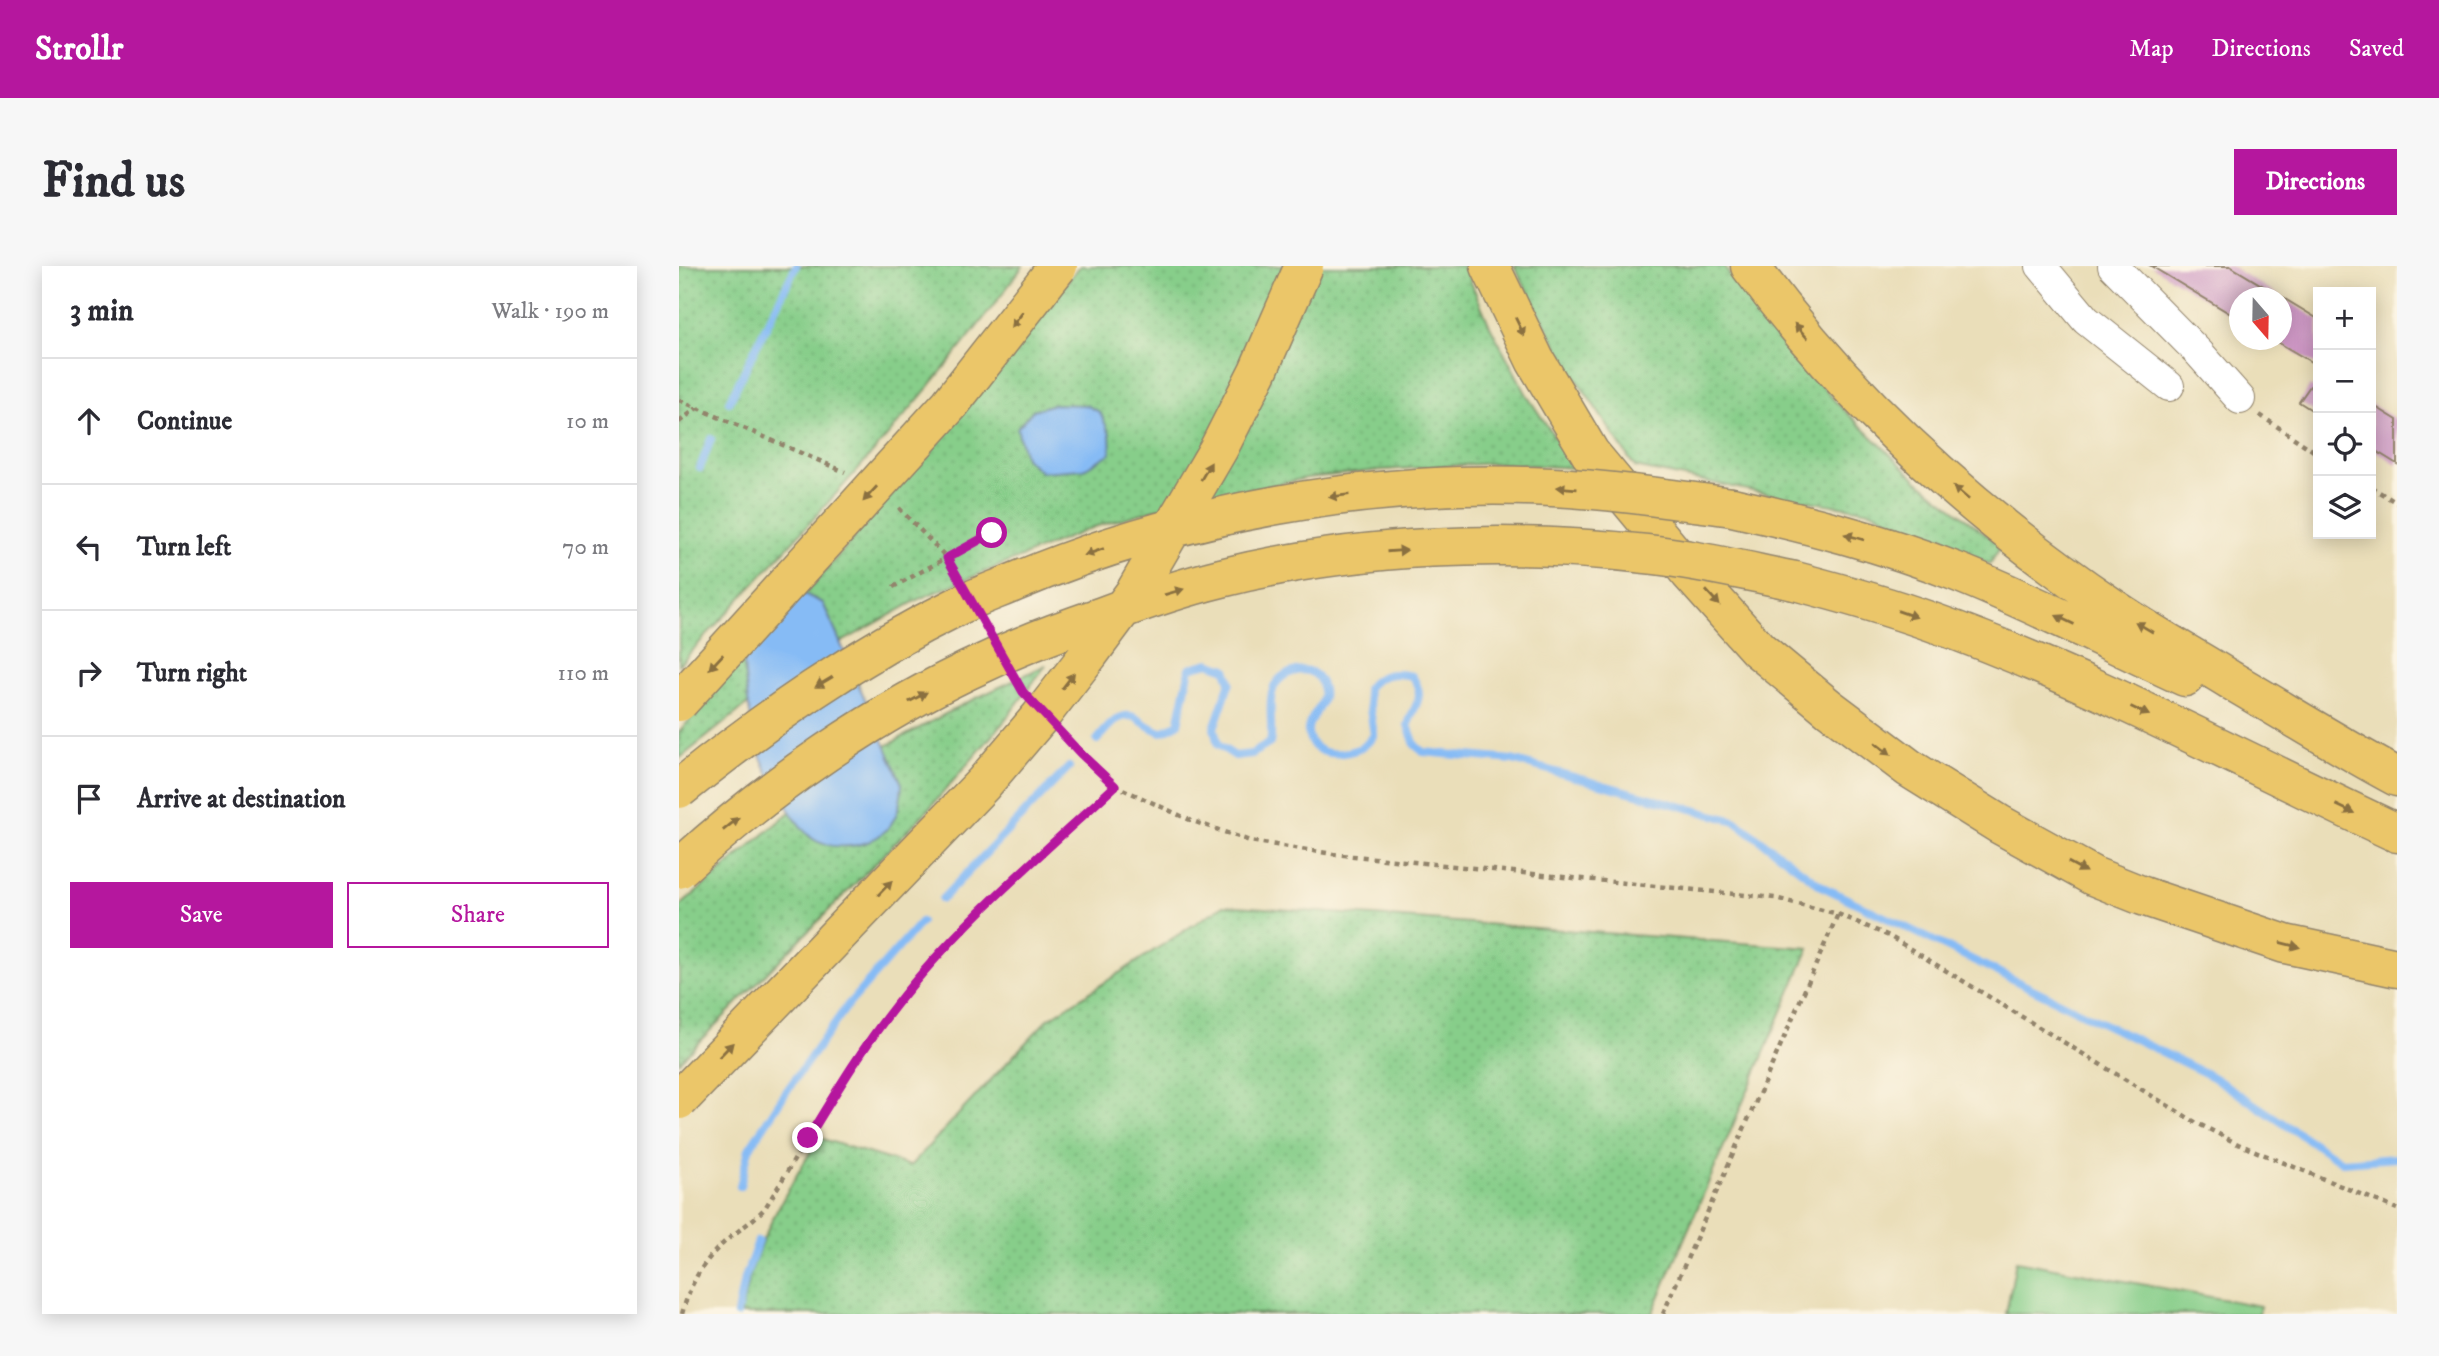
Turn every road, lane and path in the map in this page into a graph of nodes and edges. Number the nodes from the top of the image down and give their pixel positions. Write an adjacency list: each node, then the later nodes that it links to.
1 (1058, 266): 21 (highway, one-way to 21, bridge)
2 (1304, 266): 31 (highway, one-way to 2, bridge)
3 (1490, 266): 30 (highway, one-way to 30)
4 (1750, 266): 23 (highway, one-way to 4)
5 (2041, 266): 7 (street)
6 (2113, 266): 8 (street)
7 (2169, 386)
8 (2241, 399): 12 (path)
9 (679, 400): 10 (path)
10 (697, 408): 11 (path); 13 (path)
11 (679, 422)
12 (2313, 451)
13 (850, 475)
14 (2376, 490): 16 (path)
15 (890, 501): 18 (path)
16 (2397, 503)
17 (992, 533): 18 (path)
18 (947, 558): 19 (path); 20 (path)
19 (958, 578)
20 (893, 587)
21 (679, 702)
22 (1061, 733): 25 (path)
23 (2350, 751): 24 (highway); 26 (highway, one-way to 26, bridge)
24 (2397, 777)
25 (1115, 786): 29 (path); 33 (path)
26 (679, 789)
27 (2397, 833): 28 (highway, one-way to 27, bridge)
28 (679, 869)
29 (1838, 914): 32 (path); 34 (path)
30 (2397, 968)
31 (679, 1100)
32 (2397, 1209)
33 (682, 1314)
34 (1663, 1314)

